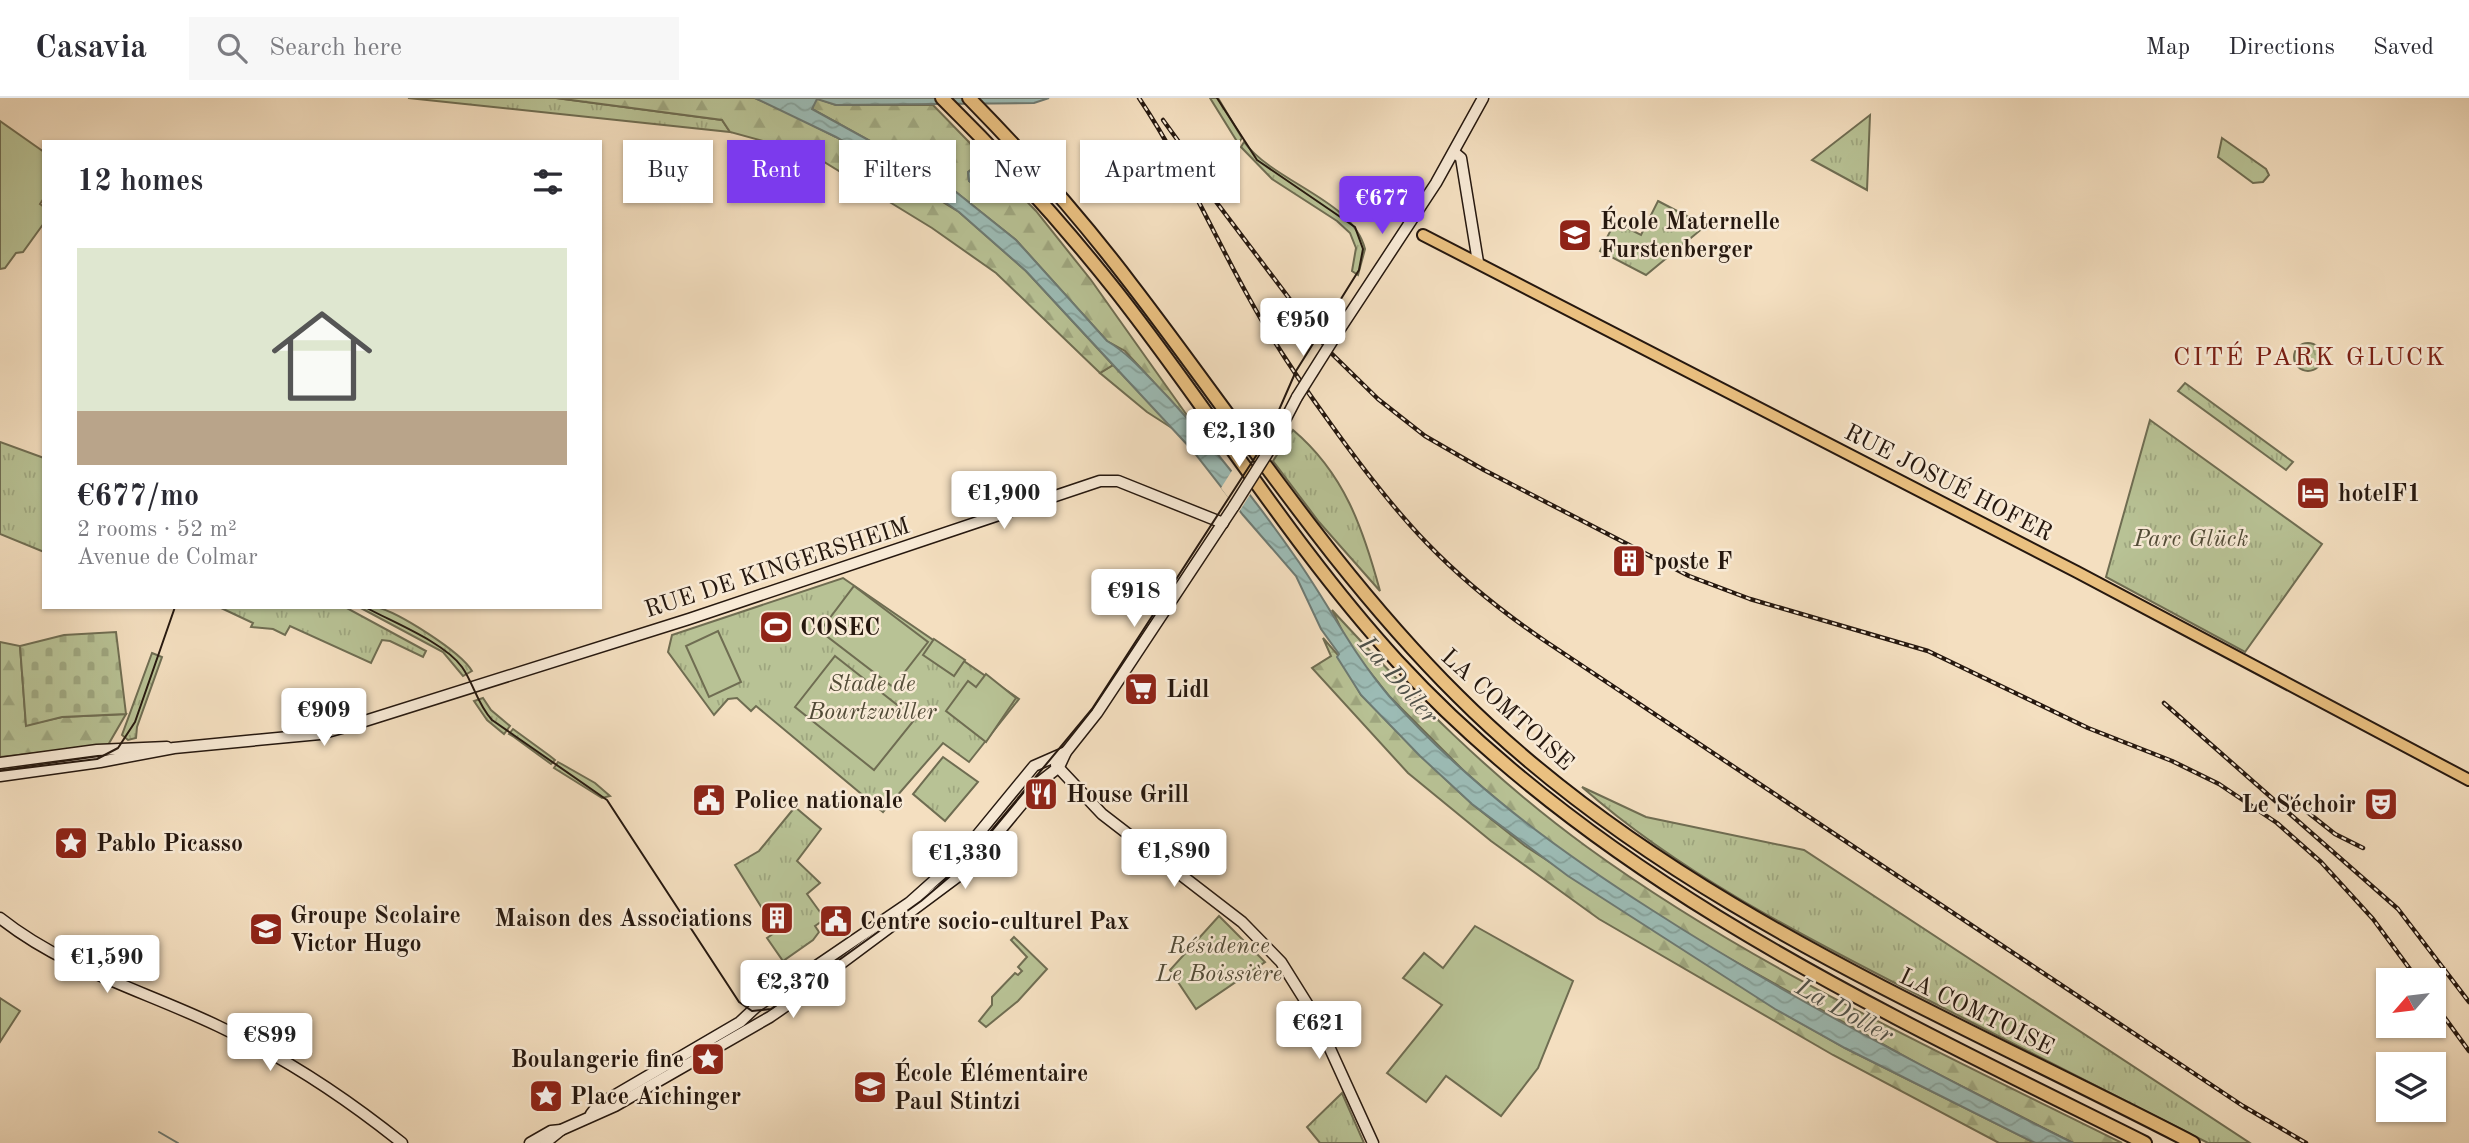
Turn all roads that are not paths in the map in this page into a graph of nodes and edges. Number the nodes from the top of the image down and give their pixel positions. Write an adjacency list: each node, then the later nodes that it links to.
1 (942, 98): 23 (highway, LA COMTOISE)
2 (969, 98): 24 (highway, LA COMTOISE)
3 (1483, 98): 4 (main road)
4 (1455, 153): 5 (main road); 7 (main road)
5 (1407, 226): 6 (main road, RUE JOSUÉ HOFER); 8 (main road, bridge)
6 (1423, 235): 7 (main road, RUE JOSUÉ HOFER)
7 (1478, 262): 15 (main road, RUE JOSUÉ HOFER)
8 (1223, 523): 9 (main road, RUE DE KINGERSHEIM); 10 (main road)
9 (174, 748): 12 (main road, RUE DE KINGERSHEIM); 14 (main road, RUE DE KINGERSHEIM)
10 (1066, 752): 11 (main road); 13 (main road)
11 (1046, 760): 13 (main road); 17 (main road)
12 (0, 763)
13 (1059, 767): 17 (main road); 22 (main road)
14 (0, 776)
15 (2469, 780)
16 (0, 918): 19 (main road)
17 (590, 1115): 18 (main road)
18 (561, 1130): 20 (main road); 21 (main road)
19 (402, 1143)
20 (530, 1143)
21 (545, 1143)
22 (1373, 1143)
23 (2146, 1143)
24 (2193, 1143)

